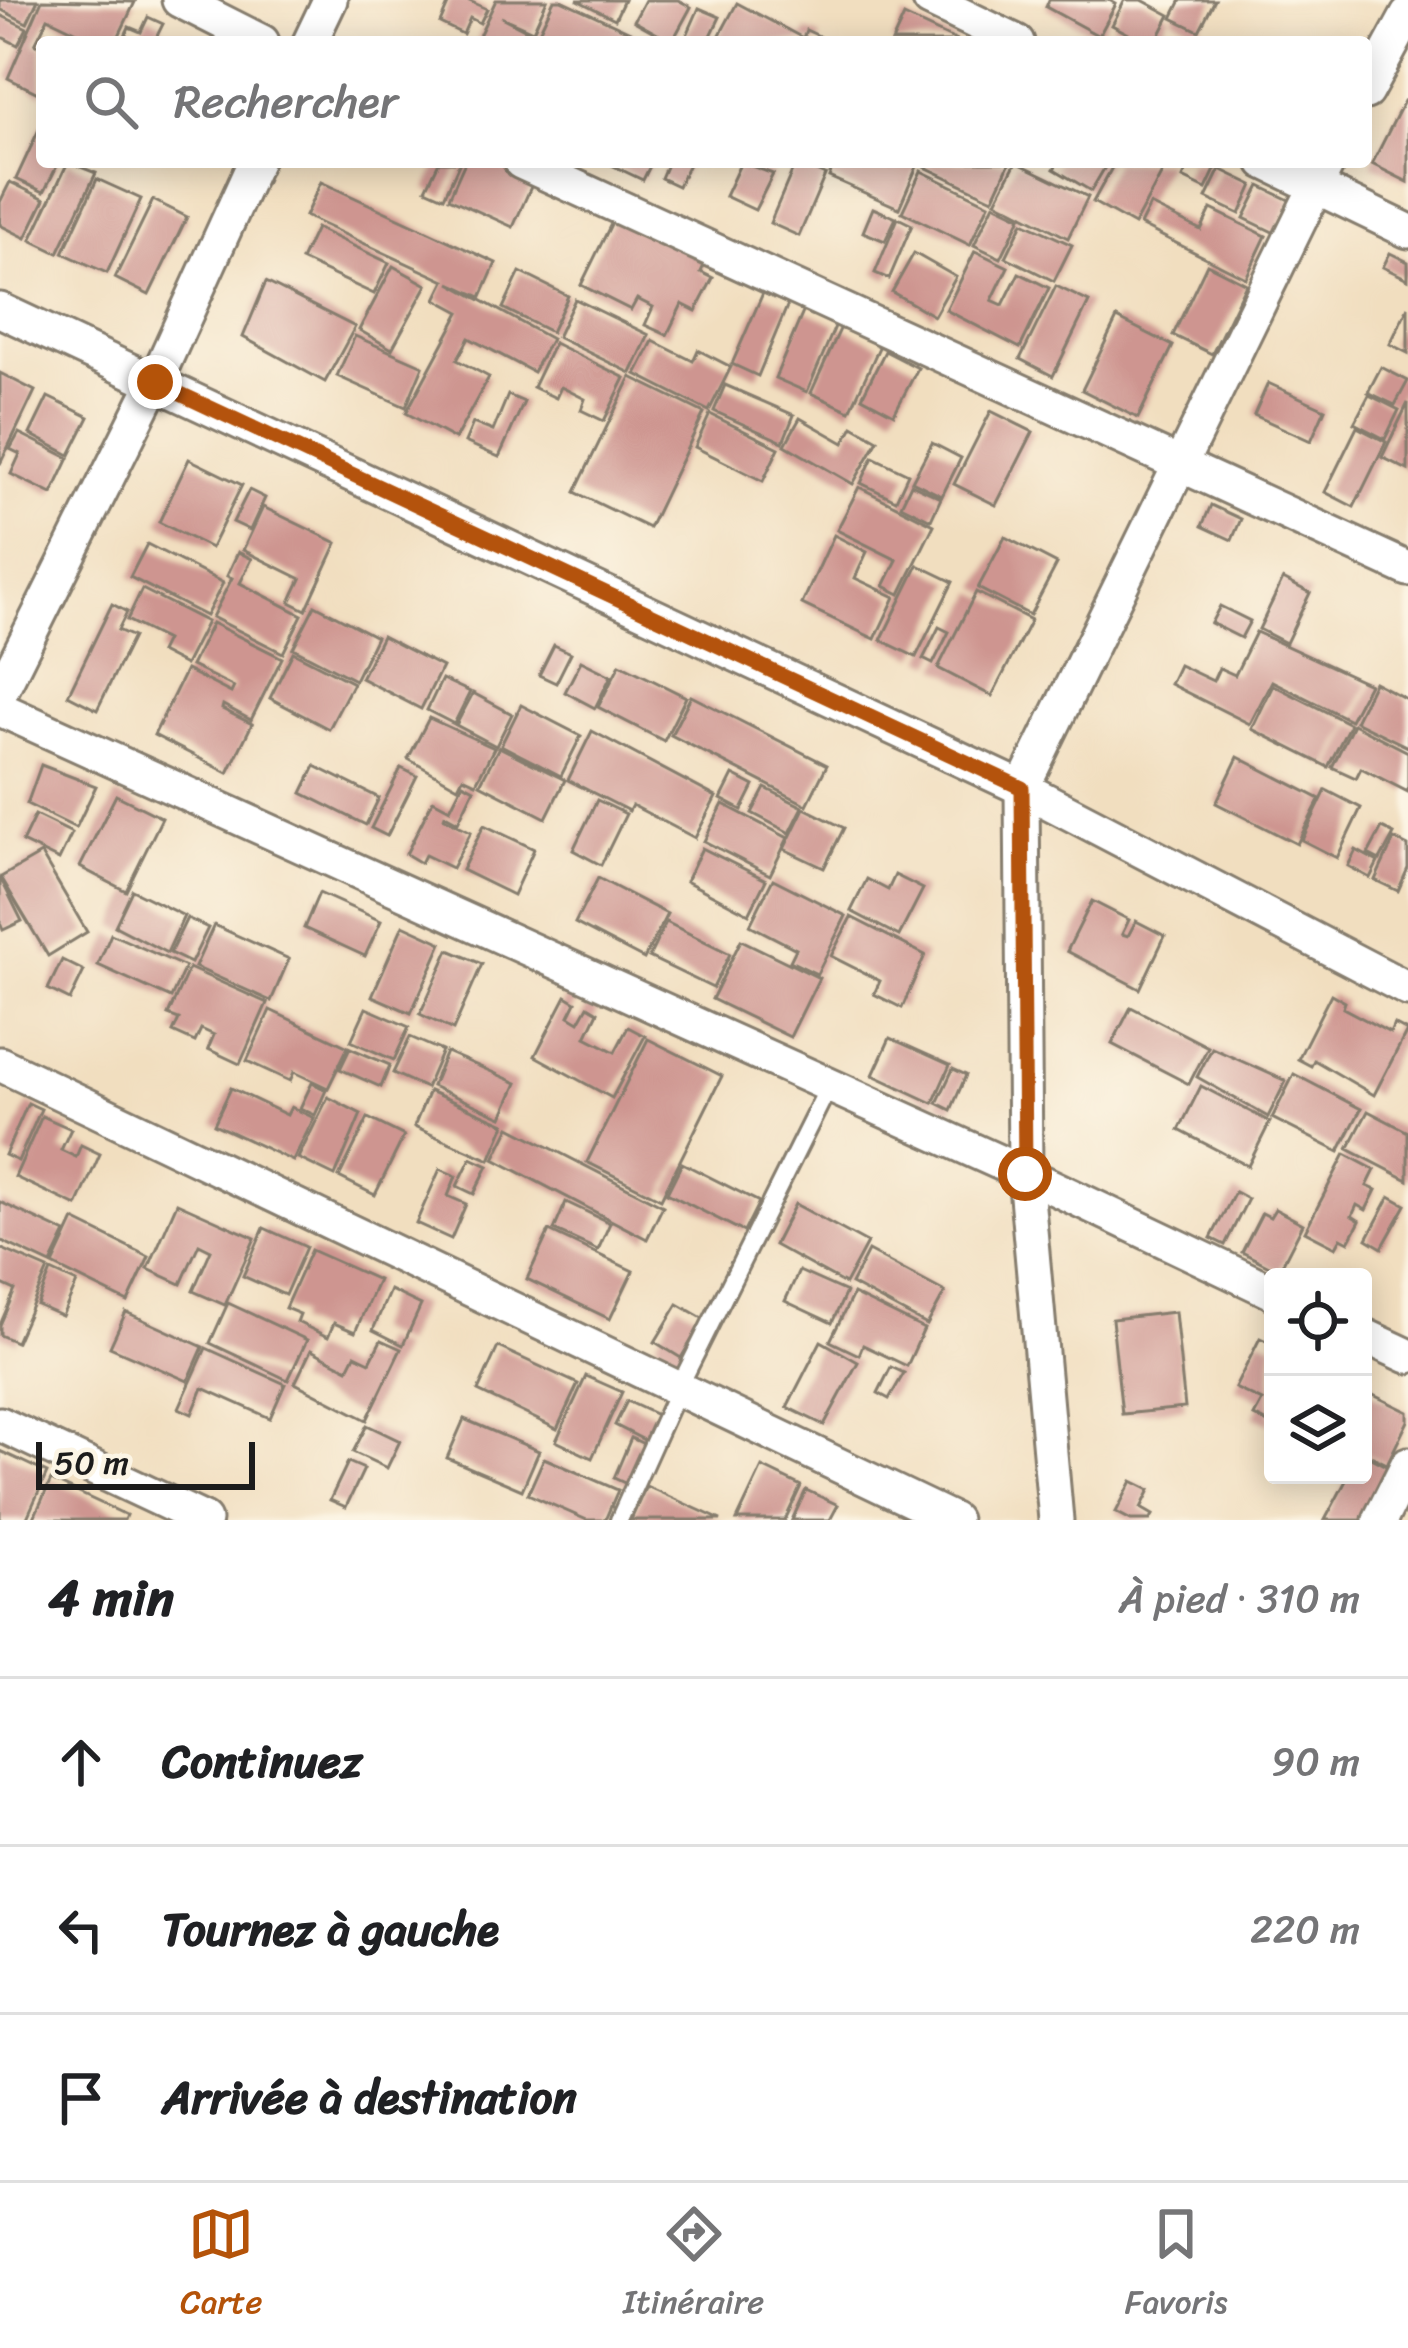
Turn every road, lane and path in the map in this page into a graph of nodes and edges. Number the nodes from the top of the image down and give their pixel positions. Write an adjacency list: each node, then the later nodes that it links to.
1 (179, 0): 7 (street)
2 (330, 0): 8 (street)
3 (930, 0): 9 (street)
4 (1395, 0): 5 (street)
5 (1408, 6)
6 (1408, 15): 10 (street)
7 (250, 36)
8 (313, 36)
9 (1005, 36)
10 (1372, 81)
11 (252, 168): 16 (street)
12 (534, 168): 17 (street)
13 (1321, 174): 14 (street); 17 (street)
14 (1408, 231)
15 (0, 310): 16 (street)
16 (155, 382): 19 (street); 21 (street)
17 (1182, 462): 18 (street); 21 (street)
18 (1408, 569)
19 (0, 693)
20 (0, 709): 24 (street)
21 (1022, 788): 22 (street); 25 (street)
22 (1408, 989)
23 (0, 1064): 29 (street)
24 (829, 1086): 25 (street); 29 (lane)
25 (1025, 1174): 26 (street); 35 (street)
26 (1264, 1288)
27 (1372, 1339): 28 (street)
28 (1408, 1356)
29 (678, 1389): 33 (lane); 34 (street)
30 (0, 1424): 32 (street)
31 (1408, 1464): 36 (street)
32 (204, 1520)
33 (619, 1520)
34 (953, 1520)
35 (1055, 1520)
36 (1380, 1520)

